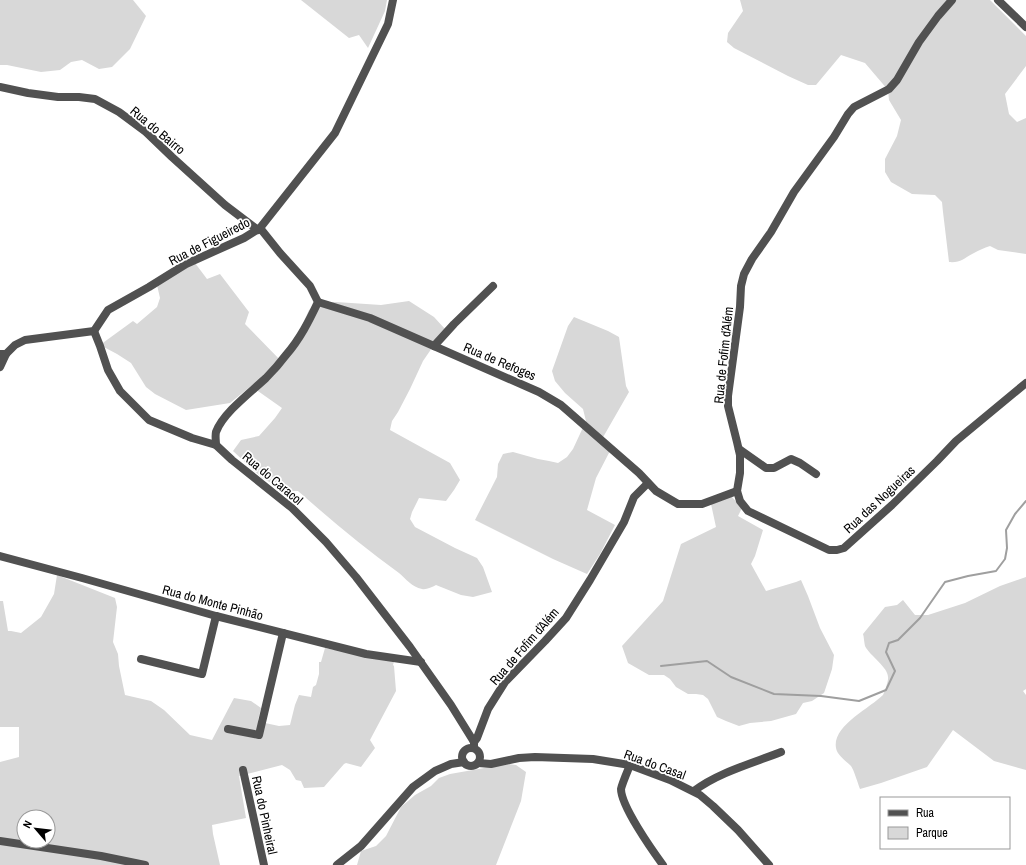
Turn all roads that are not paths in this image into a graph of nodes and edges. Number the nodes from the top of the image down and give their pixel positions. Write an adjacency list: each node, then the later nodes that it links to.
1 (393, 0): 6 (street, Rua de Figueiredo)
2 (952, 0): 15 (street, Rua de Fofim d´Além)
3 (998, 0): 4 (street)
4 (1026, 27)
5 (0, 87): 6 (street, Rua do Bairro)
6 (259, 229): 8 (street); 9 (street, Rua de Figueiredo)
7 (493, 286): 10 (street)
8 (318, 302): 10 (street, Rua de Refoges); 14 (street)
9 (94, 331): 11 (street); 14 (street)
10 (434, 346): 17 (street, Rua de Refoges)
11 (3, 354): 12 (street)
12 (0, 367)
13 (1026, 383): 18 (street, Rua das Nogueiras)
14 (216, 445): 23 (street, Rua do Caracol)
15 (739, 449): 16 (street); 18 (street, Rua de Fofim d´Além)
16 (816, 474)
17 (648, 483): 18 (street); 25 (street, Rua de Fofim d´Além)
18 (737, 491)
19 (0, 556): 20 (street, Rua do Monte Pinhão)
20 (216, 616): 21 (street, Rua do Monte Pinhão); 22 (street)
21 (283, 633): 23 (street, Rua do Monte Pinhão); 24 (street)
22 (141, 659)
23 (421, 662): 25 (street, Rua do Caracol)
24 (228, 729)
25 (474, 745): 27 (street); 28 (street)
26 (781, 752): 31 (street)
27 (464, 762): 28 (street); 35 (street)
28 (478, 763): 29 (street, Rua do Casal)
29 (630, 765): 31 (street, Rua do Casal); 36 (street)
30 (243, 770): 34 (street, Rua do Pinheiral)
31 (694, 791): 37 (street, Rua do Casal)
32 (0, 841): 33 (street)
33 (145, 865)
34 (264, 865)
35 (337, 865)
36 (663, 865)
37 (768, 865)

